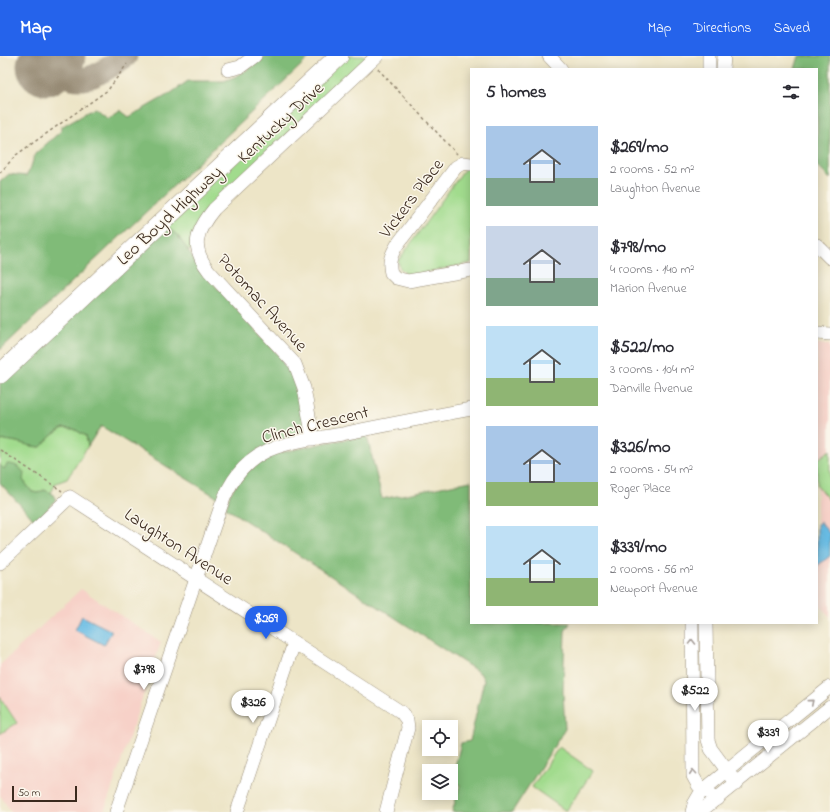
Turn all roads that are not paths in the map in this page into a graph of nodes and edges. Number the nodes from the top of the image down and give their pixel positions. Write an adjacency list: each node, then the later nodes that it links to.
1 (255, 56): 11 (street)
2 (321, 56): 19 (highway, Leo Boyd Highway)
3 (338, 56): 20 (highway, Leo Boyd Highway)
4 (549, 56): 8 (street)
5 (710, 56): 9 (street)
6 (724, 56): 10 (street)
7 (374, 59): 13 (street, Kentucky Drive)
8 (560, 68)
9 (709, 68)
10 (723, 68)
11 (228, 70)
12 (469, 164): 16 (street, Vickers Place)
13 (197, 236): 22 (street, Potomac Avenue)
14 (818, 246): 15 (street)
15 (830, 258)
16 (470, 270)
17 (818, 333): 18 (street)
18 (830, 334)
19 (0, 358)
20 (0, 374)
21 (470, 409): 22 (street, Clinch Crescent)
22 (313, 439): 24 (street, Clinch Crescent)
23 (2, 558): 24 (street, Laughton Avenue)
24 (195, 578): 27 (street, Laughton Avenue); 34 (street, Clinch Crescent)
25 (692, 624): 32 (street, one-way to 25)
26 (706, 624): 30 (street)
27 (294, 643): 35 (street); 36 (street, Laughton Avenue)
28 (830, 687): 30 (street, one-way to 28)
29 (830, 707): 31 (street)
30 (727, 770): 31 (street); 32 (street)
31 (736, 784): 33 (street)
32 (703, 789): 33 (street); 37 (street)
33 (718, 799): 38 (street)
34 (116, 812)
35 (237, 812)
36 (386, 812)
37 (692, 812)
38 (700, 812)

